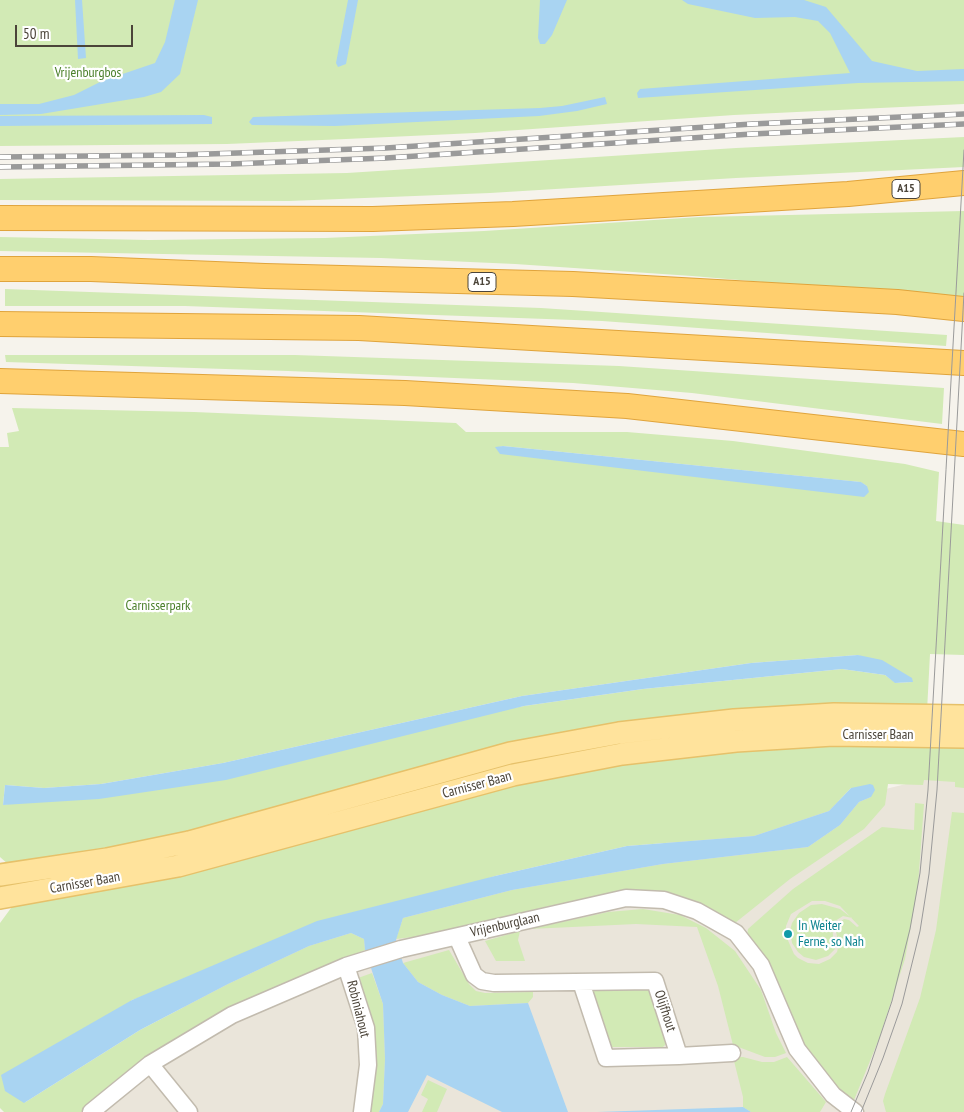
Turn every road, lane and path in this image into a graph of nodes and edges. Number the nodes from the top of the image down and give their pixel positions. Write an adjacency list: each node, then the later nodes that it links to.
1 (964, 183): 2 (highway, A15)
2 (848, 194): 3 (highway); 4 (highway, A15)
3 (964, 194)
4 (0, 218)
5 (0, 269): 6 (highway, A15)
6 (964, 309)
7 (0, 324): 8 (highway)
8 (964, 363)
9 (3, 381): 10 (highway)
10 (964, 444)
11 (964, 716): 13 (main road, Carnisser Baan)
12 (964, 737): 14 (main road, Carnisser Baan)
13 (0, 875)
14 (0, 898)
15 (456, 937): 16 (street, Vrijenburglaan); 17 (street, Olijfhout); 21 (street, Vrijenburglaan)
16 (346, 966): 20 (street, Vrijenburglaan); 24 (street, Robiniahout)
17 (580, 982): 19 (street); 19 (street, Olijfhout)
18 (732, 1053): 19 (street)
19 (679, 1056)
20 (150, 1064): 22 (street, Vrijenburglaan); 23 (street)
21 (838, 1108): 25 (street, Vrijenburglaan)
22 (91, 1112)
23 (189, 1112)
24 (362, 1112)
25 (855, 1112)

